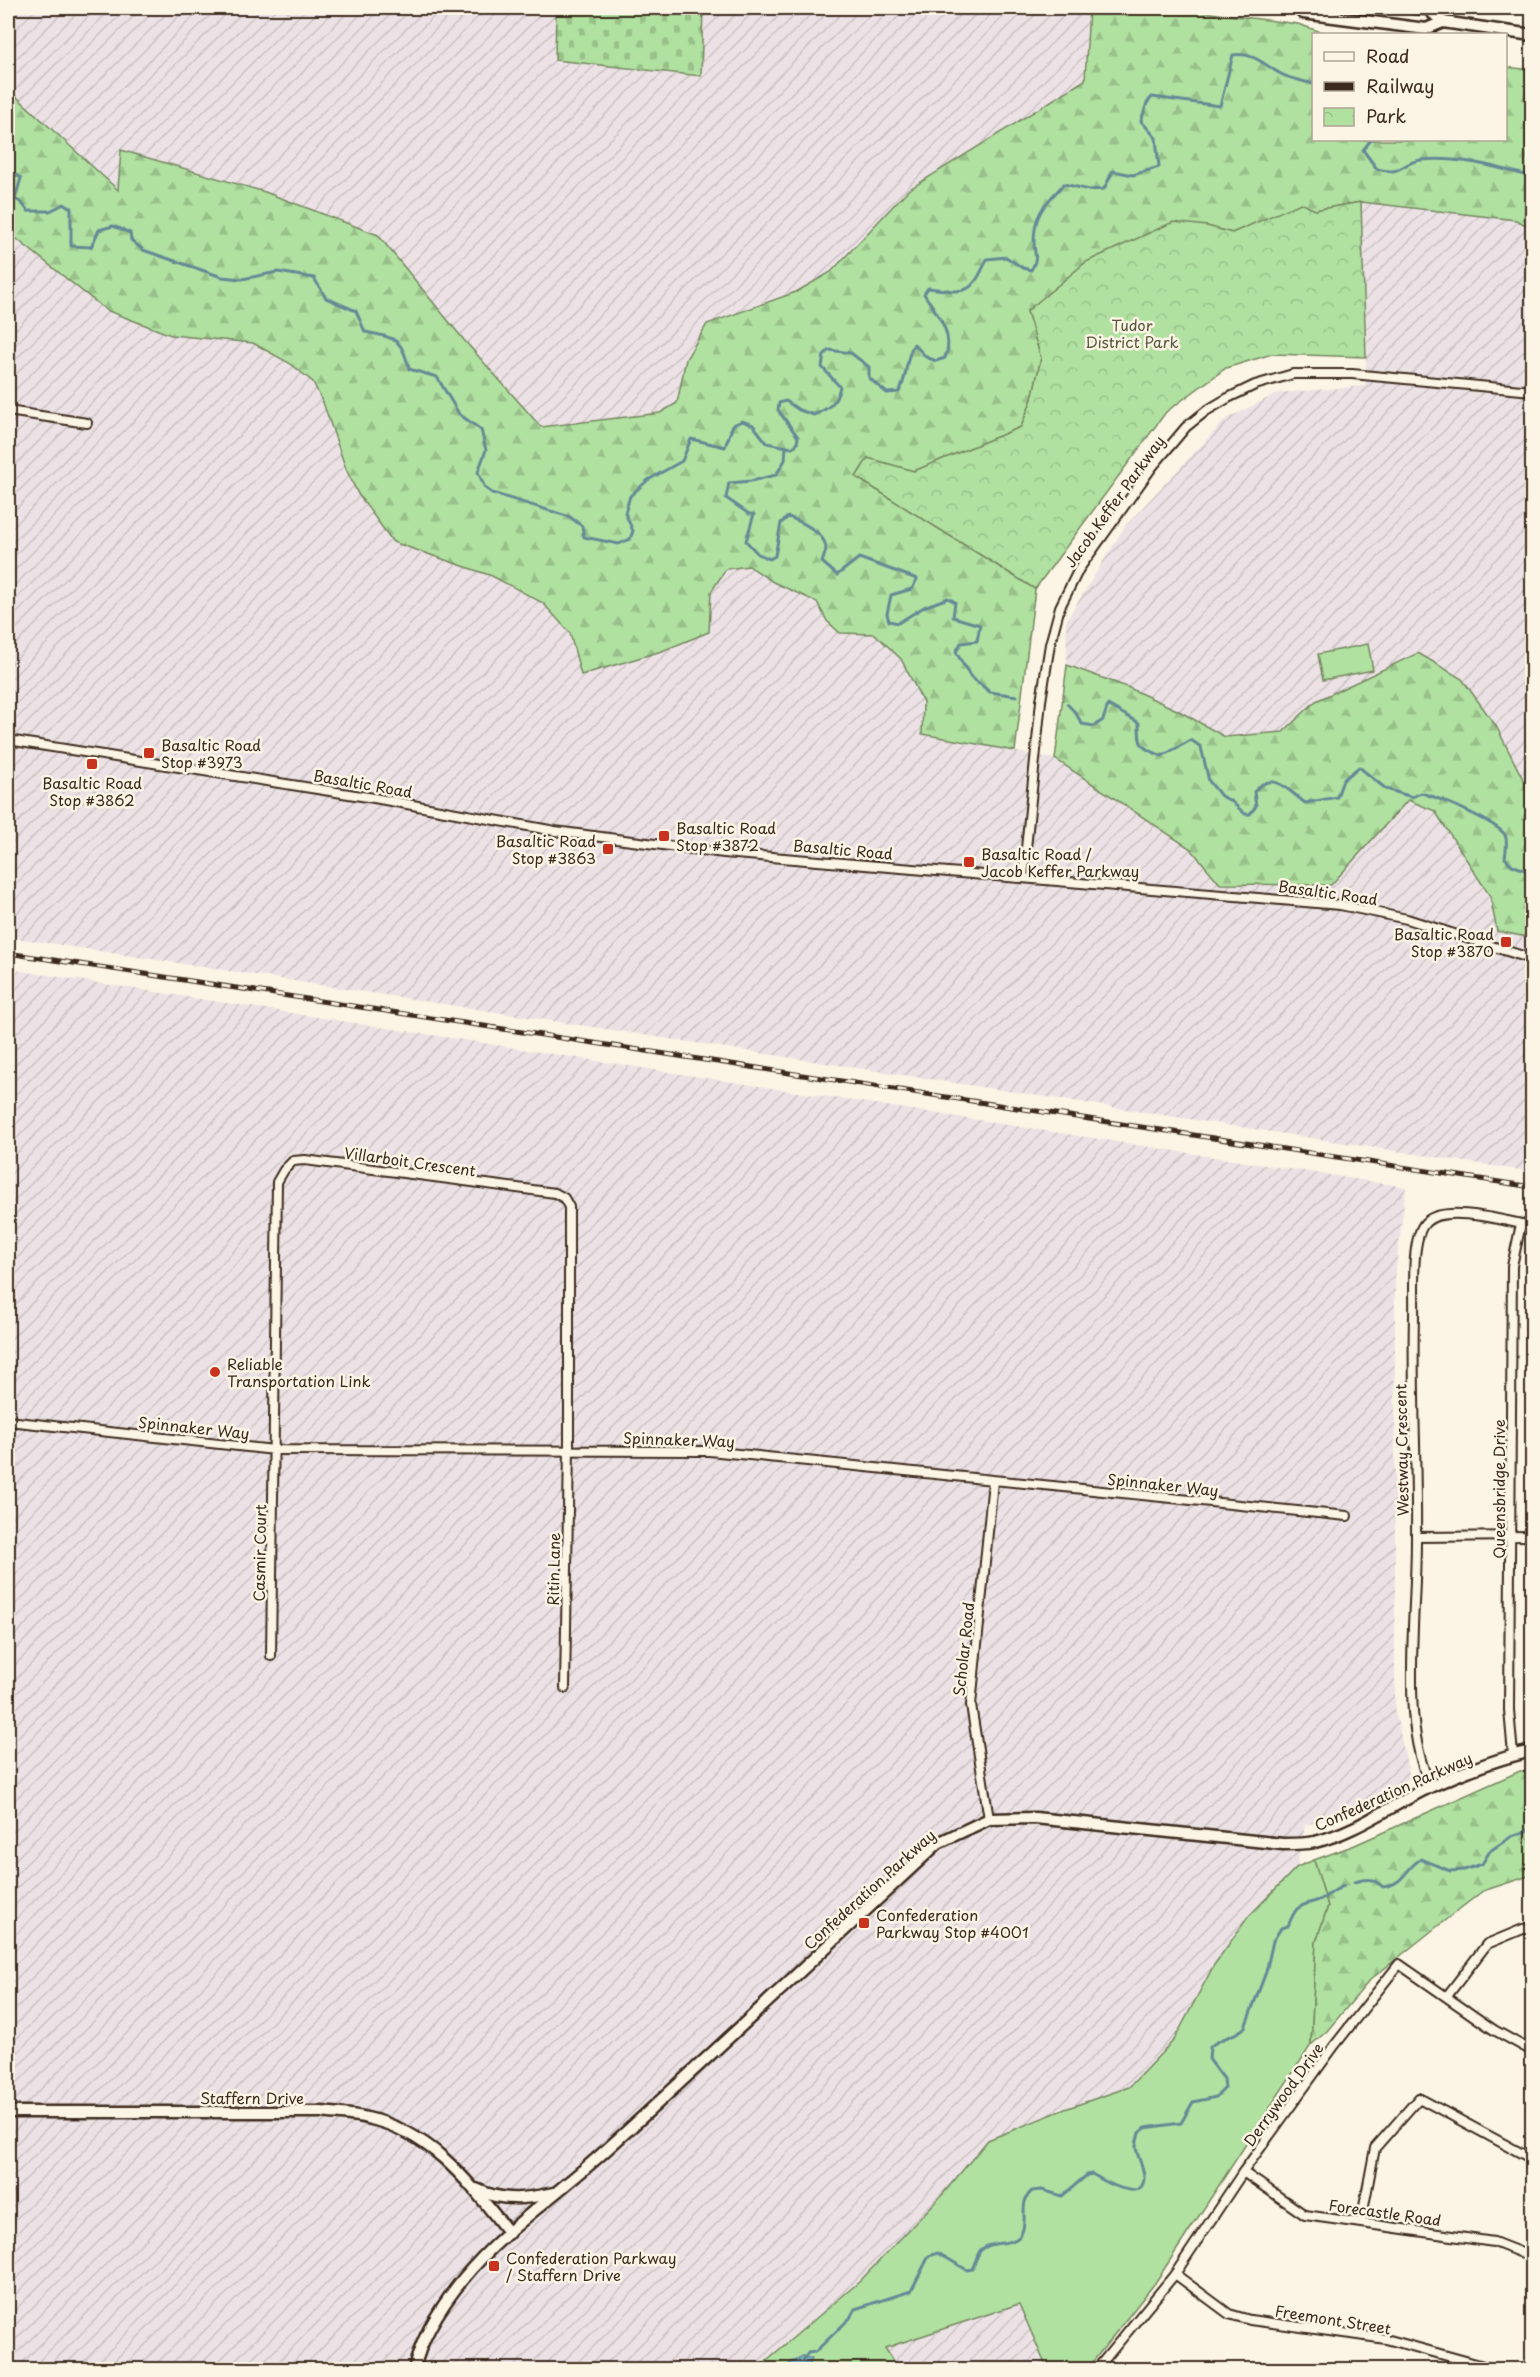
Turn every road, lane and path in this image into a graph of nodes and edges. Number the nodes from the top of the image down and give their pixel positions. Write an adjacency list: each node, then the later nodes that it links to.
1 (1298, 8): 3 (street)
2 (1414, 8): 3 (street)
3 (1443, 22): 4 (street)
4 (1533, 35)
5 (1533, 391): 9 (street, Jacob Keffer Parkway)
6 (8, 411): 7 (street)
7 (87, 423)
8 (8, 740): 9 (street, Basaltic Road)
9 (1023, 878): 10 (street, Basaltic Road)
10 (1533, 959)
11 (1521, 1224): 12 (street, Westway Crescent); 19 (street, Westway Crescent); 20 (street, Queensbridge Drive)
12 (1533, 1226)
13 (8, 1420): 15 (street, Spinnaker Way)
14 (569, 1449): 15 (street, Spinnaker Way); 15 (street, Villarboit Crescent); 16 (street, Spinnaker Way); 22 (street, Ritin Lane)
15 (274, 1450): 21 (street, Casmir Court)
16 (993, 1481): 17 (street, Spinnaker Way); 26 (street, Scholar Road)
17 (1347, 1516)
18 (1533, 1536): 20 (street)
19 (1416, 1537): 20 (street); 25 (street, Westway Crescent)
20 (1511, 1537): 24 (street, Queensbridge Drive)
21 (271, 1656)
22 (565, 1689)
23 (1533, 1751): 24 (street, Confederation Parkway)
24 (1513, 1755): 25 (street, Confederation Parkway)
25 (1431, 1786): 26 (street, Confederation Parkway)
26 (990, 1819): 34 (street, Confederation Parkway)
27 (1533, 1928): 28 (street)
28 (1447, 1996): 29 (street, Derrywood Drive); 32 (street, Derrywood Drive)
29 (1533, 2052)
30 (8, 2112): 33 (street, Staffern Drive)
31 (1533, 2159): 35 (street)
32 (1243, 2172): 35 (street, Forecastle Road); 38 (street, Derrywood Drive)
33 (473, 2188): 34 (street, Staffern Drive); 36 (street, Staffern Drive)
34 (554, 2193): 36 (street, Confederation Parkway)
35 (1361, 2222): 37 (street, Forecastle Road)
36 (508, 2233): 39 (street, Confederation Parkway)
37 (1533, 2257)
38 (1174, 2274): 40 (street, Derrywood Drive); 41 (street, Freemont Street)
39 (414, 2370)
40 (1096, 2370)
41 (1498, 2370)

